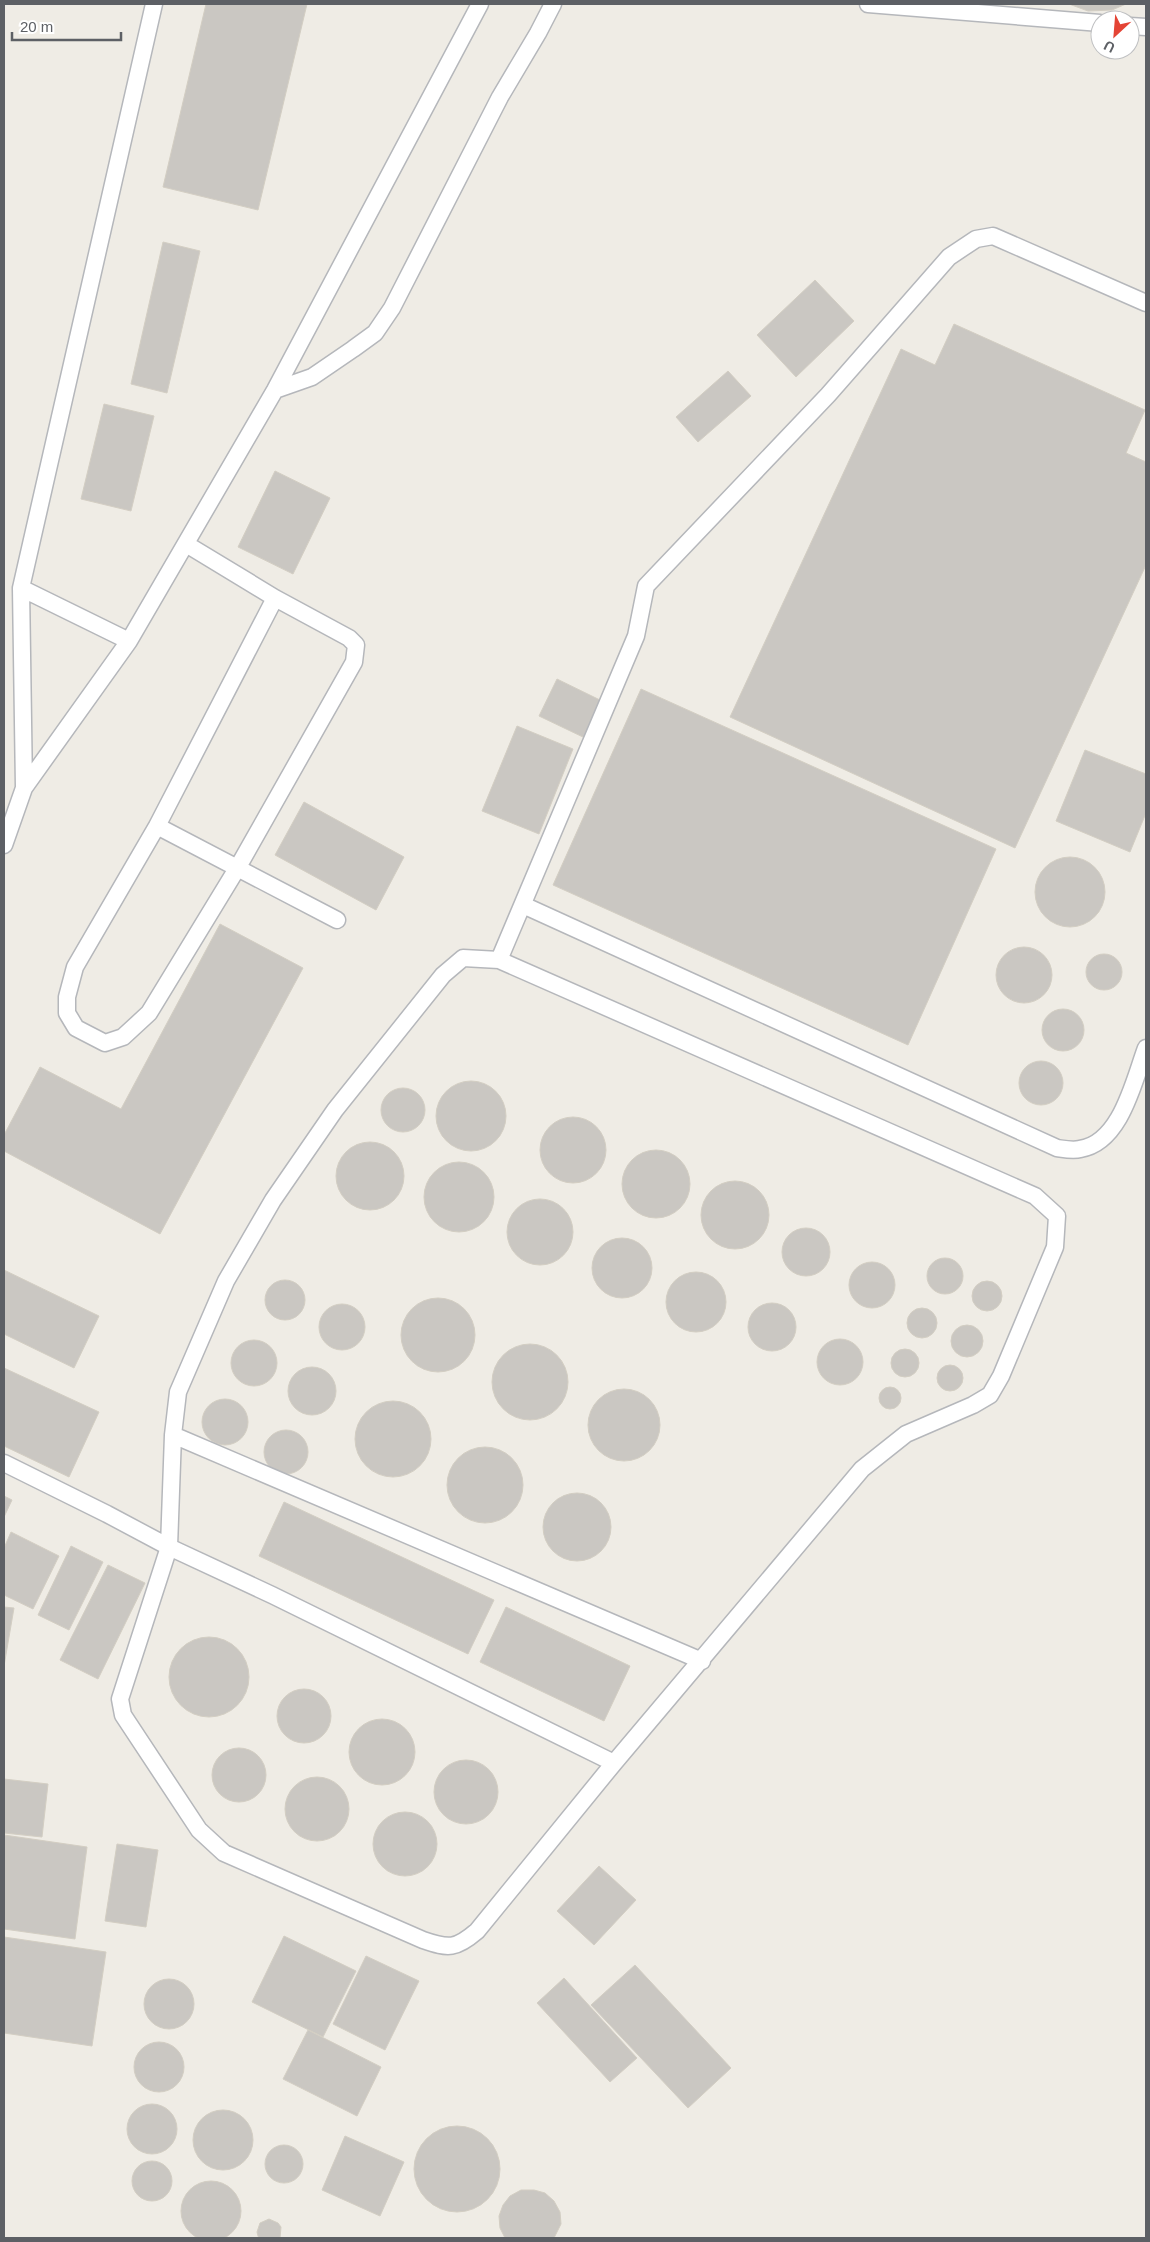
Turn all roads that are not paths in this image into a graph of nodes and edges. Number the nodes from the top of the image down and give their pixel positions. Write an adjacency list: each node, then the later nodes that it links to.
1 (154, 4): 9 (lane)
2 (480, 4): 7 (lane)
3 (553, 4): 7 (lane)
4 (868, 4): 5 (lane)
5 (1090, 22)
6 (1146, 303): 16 (lane)
7 (275, 390): 8 (lane)
8 (186, 544): 10 (lane); 11 (lane)
9 (21, 588): 11 (lane); 12 (lane)
10 (275, 598): 13 (lane); 15 (lane)
11 (129, 641): 12 (lane)
12 (24, 788): 14 (lane)
13 (157, 826): 15 (lane); 15 (lane)
14 (4, 845)
15 (238, 867): 17 (lane)
16 (523, 905): 18 (lane); 19 (lane)
17 (337, 920)
18 (499, 960): 20 (lane); 23 (lane)
19 (1146, 1048)
20 (173, 1435): 22 (lane); 23 (lane)
21 (4, 1463): 22 (lane)
22 (169, 1547): 24 (lane); 24 (lane)
23 (702, 1661): 24 (lane)
24 (614, 1763)

